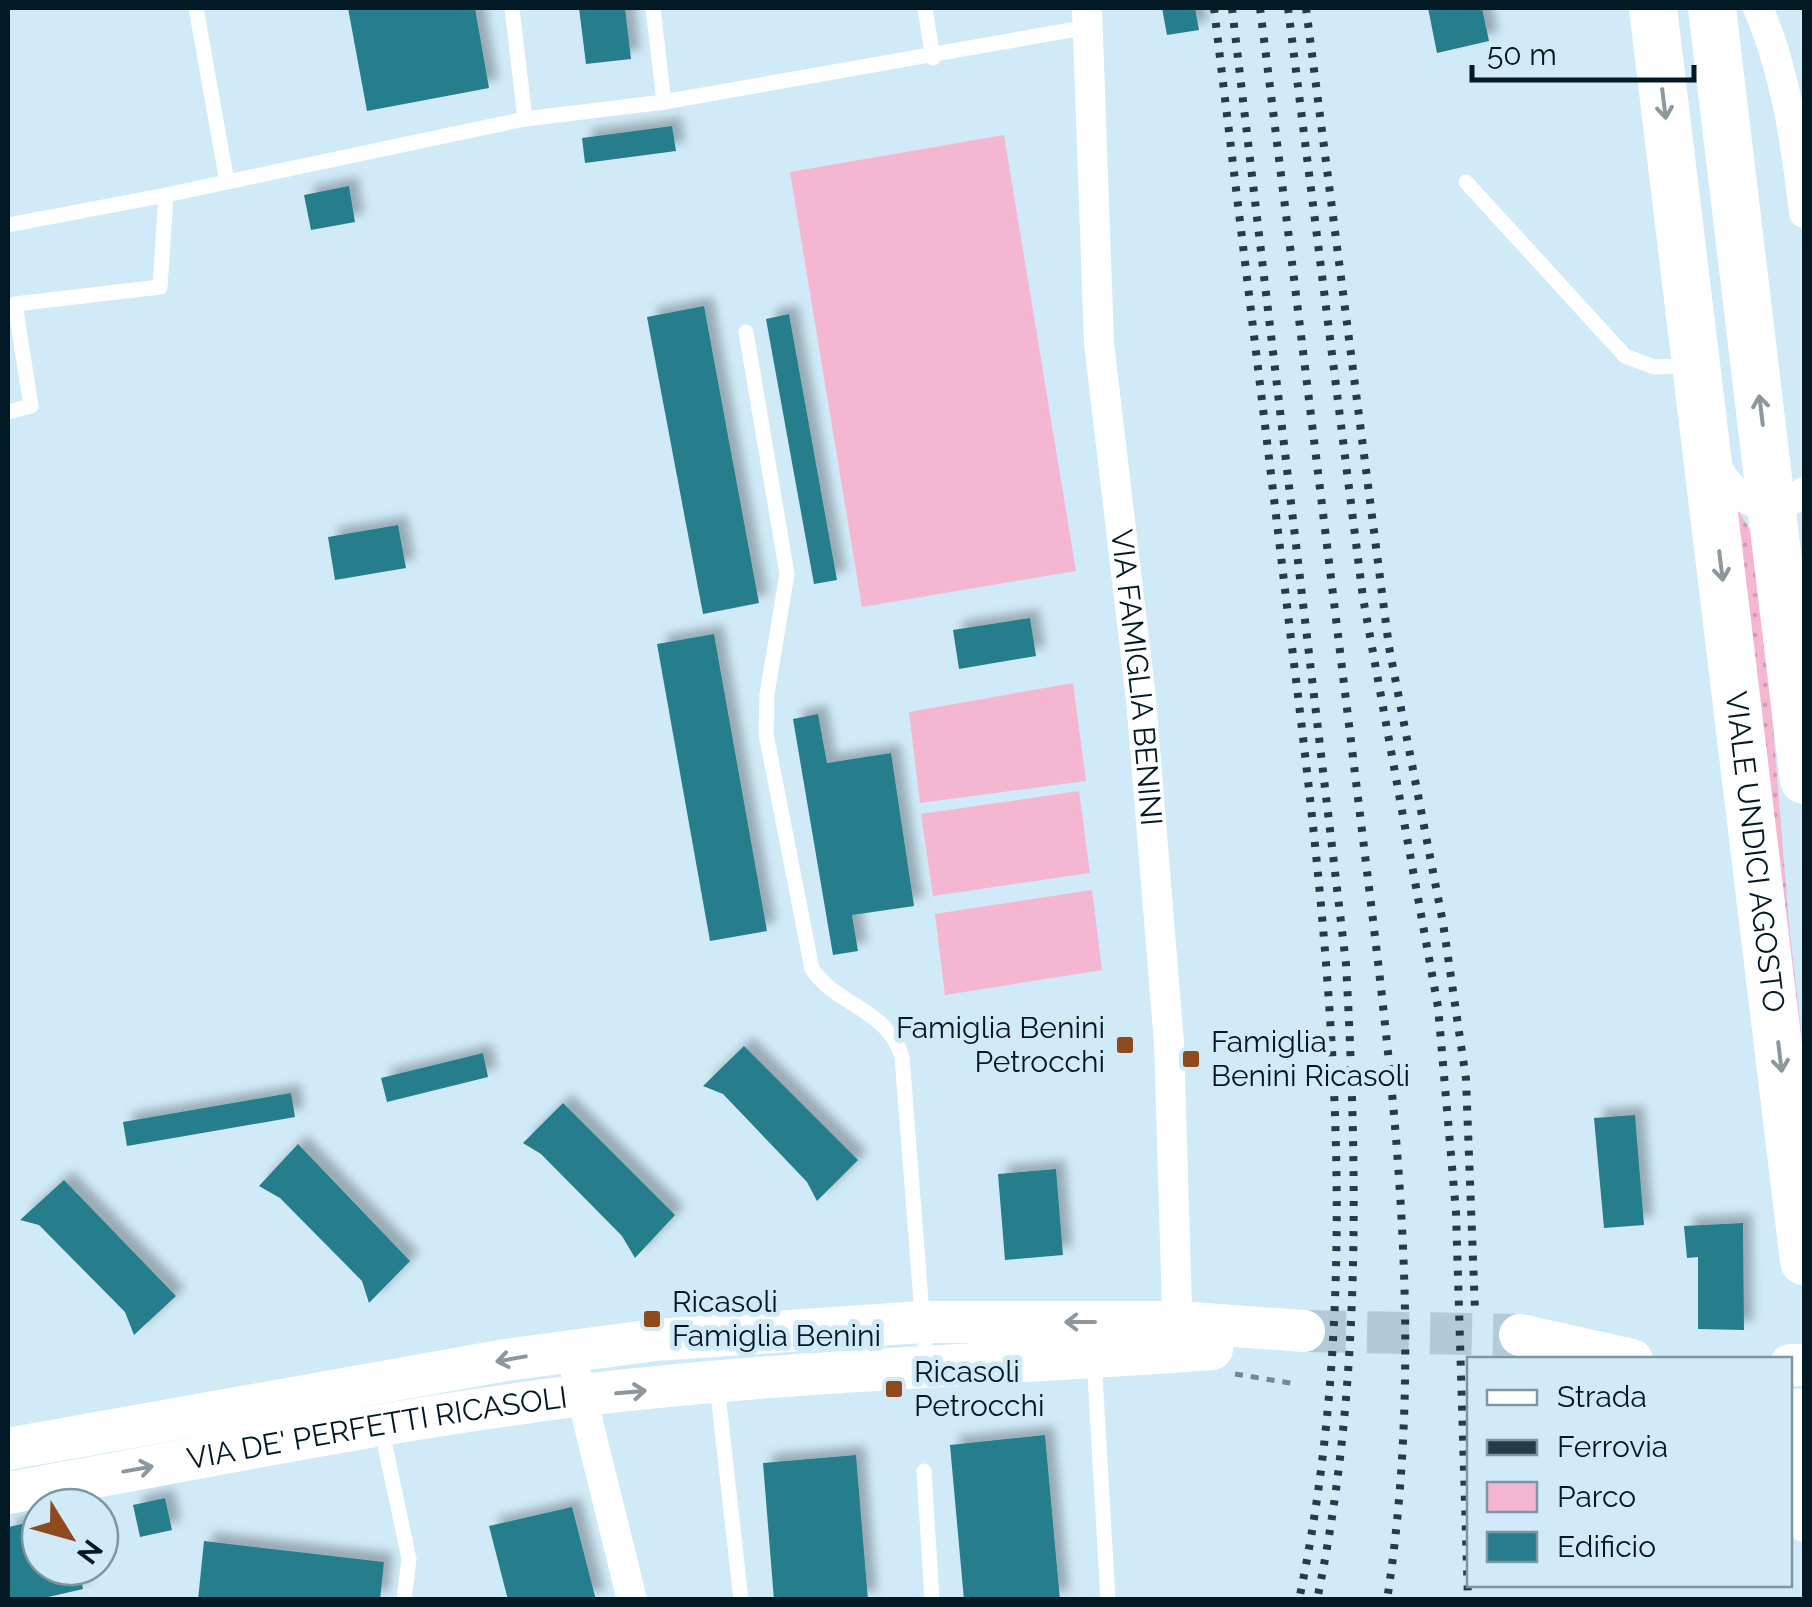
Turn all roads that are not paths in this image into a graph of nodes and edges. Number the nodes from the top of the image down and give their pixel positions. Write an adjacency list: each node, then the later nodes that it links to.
1 (196, 8): 15 (lane)
2 (512, 8): 13 (lane)
3 (653, 8): 12 (lane)
4 (925, 8): 11 (lane)
5 (1653, 8): 21 (main road, VIALE UNDICI AGOSTO, one-way to 21)
6 (1712, 8): 24 (main road, VIALE UNDICI AGOSTO, one-way to 6)
7 (1758, 8): 10 (street)
8 (1769, 8): 10 (street)
9 (1087, 17): 11 (lane); 31 (street, VIA FAMIGLIA BENINI)
10 (1773, 44): 14 (street)
11 (934, 58): 12 (lane)
12 (664, 102): 13 (lane)
13 (525, 119): 15 (lane)
14 (1799, 125): 18 (street)
15 (227, 182): 17 (lane)
16 (1466, 182): 21 (lane)
17 (166, 195): 19 (lane); 22 (lane)
18 (1804, 213)
19 (8, 225)
20 (746, 332): 28 (lane)
21 (1696, 365): 23 (main road, VIALE UNDICI AGOSTO)
22 (8, 412)
23 (1704, 442): 24 (street, VIALE UNDICI AGOSTO); 27 (main road, VIALE UNDICI AGOSTO, one-way to 27)
24 (1788, 499): 25 (main road, VIALE UNDICI AGOSTO)
25 (1799, 685): 26 (main road, VIALE UNDICI AGOSTO)
26 (1804, 780)
27 (1804, 1261)
28 (922, 1322): 30 (main road, VIA DE' PERFETTI RICASOLI); 31 (main road, VIA DE' PERFETTI RICASOLI, one-way to 28); 36 (lane)
29 (1299, 1331): 31 (main road, VIA DE' PERFETTI RICASOLI)
30 (744, 1334): 32 (main road, VIA DE' PERFETTI RICASOLI); 37 (street)
31 (1178, 1336): 33 (main road, VIA DE' PERFETTI RICASOLI)
32 (570, 1349): 38 (street); 41 (main road, VIA DE' PERFETTI RICASOLI, one-way to 41)
33 (1094, 1354): 36 (main road, VIA DE' PERFETTI RICASOLI); 49 (lane)
34 (1559, 1357): 35 (main road)
35 (1618, 1357)
36 (926, 1368): 37 (main road, VIA DE' PERFETTI RICASOLI)
37 (733, 1383): 38 (main road, VIA DE' PERFETTI RICASOLI, one-way to 37); 47 (lane)
38 (580, 1396): 39 (main road, VIA DE' PERFETTI RICASOLI); 46 (street)
39 (381, 1425): 43 (main road, VIA DE' PERFETTI RICASOLI, one-way to 39); 45 (lane)
40 (1792, 1437): 44 (street)
41 (8, 1448)
42 (924, 1471): 48 (lane)
43 (8, 1493)
44 (1804, 1527)
45 (404, 1600)
46 (632, 1600)
47 (741, 1600)
48 (932, 1600)
49 (1108, 1600)

